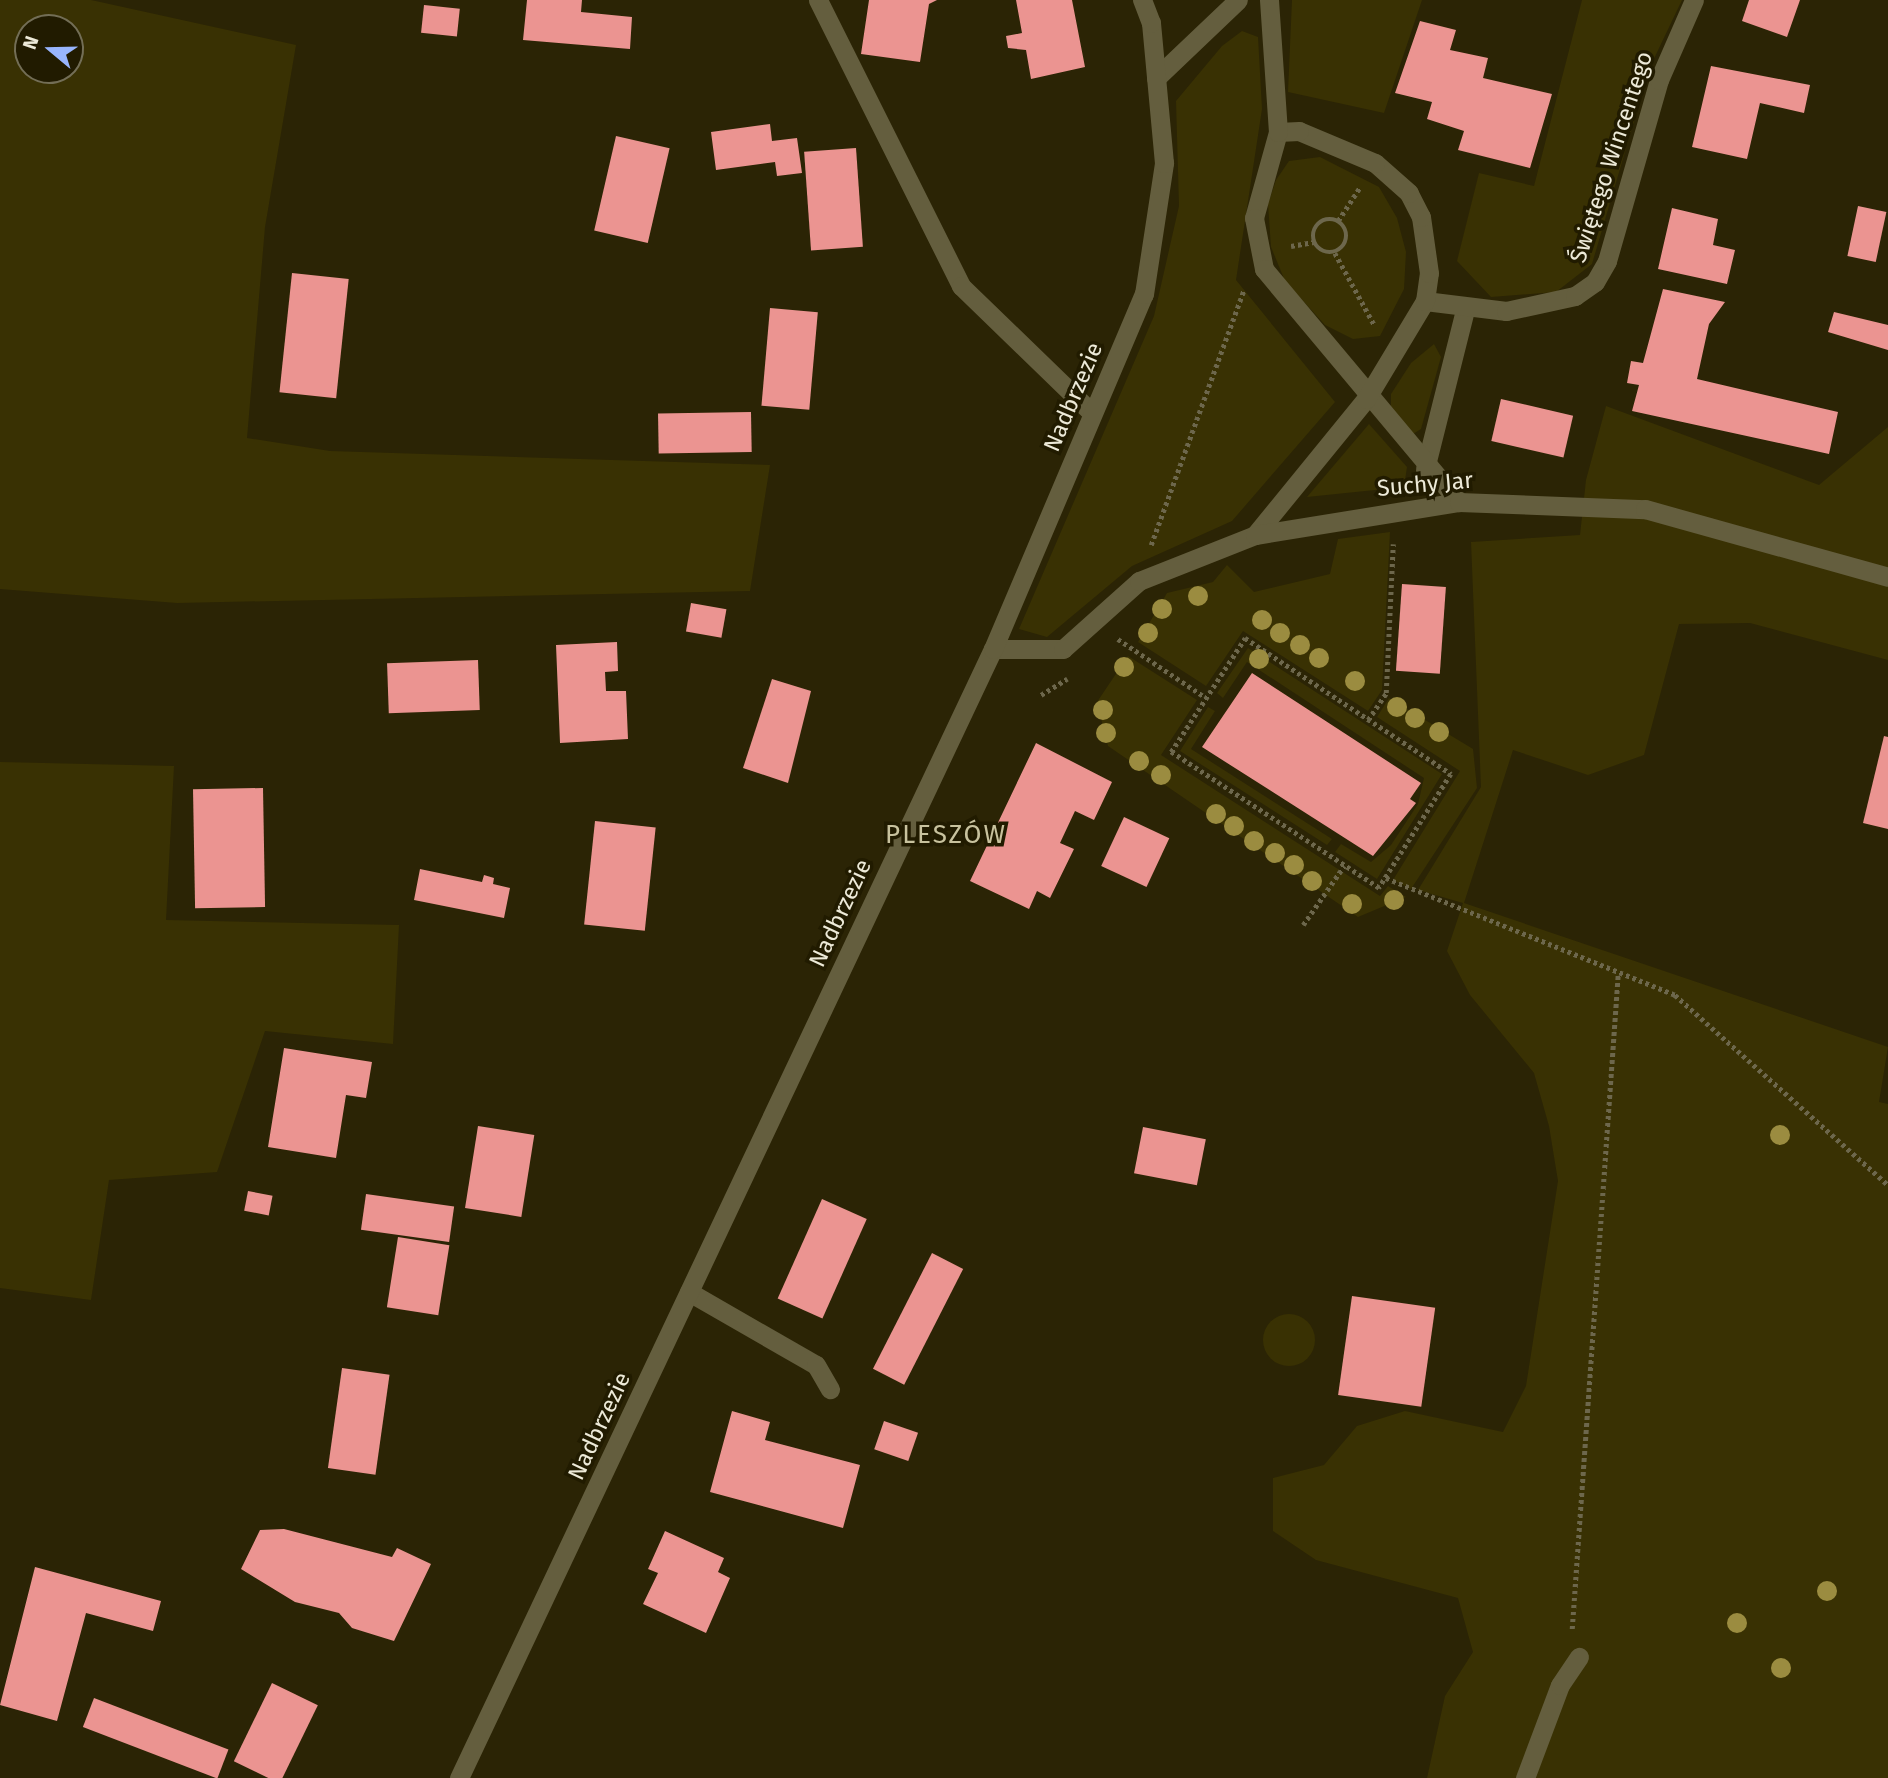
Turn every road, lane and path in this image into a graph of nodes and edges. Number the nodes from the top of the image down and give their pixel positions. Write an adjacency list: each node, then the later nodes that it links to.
1 (818, 0): 16 (street)
2 (1142, 0): 6 (street, Nadbrzezie)
3 (1238, 0): 6 (street)
4 (1269, 0): 7 (street)
5 (1694, 0): 13 (street, Świętego Wincentego)
6 (1156, 78): 16 (street, Nadbrzezie)
7 (1278, 132): 8 (street); 11 (street)
8 (1375, 163): 9 (path); 12 (street)
9 (1338, 221): 10 (path); 10 (path)
10 (1335, 253): 14 (path)
11 (1264, 269): 15 (street); 22 (path)
12 (1424, 302): 13 (street, Świętego Wincentego); 14 (street)
13 (1465, 310): 17 (street)
14 (1393, 359): 15 (street)
15 (1367, 399): 17 (street); 20 (street)
16 (1092, 413): 24 (street, Nadbrzezie)
17 (1425, 469): 18 (street)
18 (1459, 502): 19 (street, Suchy Jar); 21 (street, Suchy Jar)
19 (1395, 510): 20 (street, Suchy Jar); 26 (path)
20 (1255, 535): 22 (street, Suchy Jar)
21 (1888, 577)
22 (1139, 581): 24 (street, Suchy Jar)
23 (1132, 648): 25 (path)
24 (993, 649): 32 (street, Nadbrzezie)
25 (1205, 697): 26 (path); 27 (path)
26 (1368, 720): 28 (path)
27 (1344, 865): 28 (path); 29 (path)
28 (1386, 878): 30 (path)
29 (1303, 925)
30 (1618, 974): 31 (path); 34 (path)
31 (1888, 1185)
32 (689, 1292): 33 (street); 35 (street, Nadbrzezie)
33 (830, 1389)
34 (1580, 1657): 36 (street)
35 (459, 1778)
36 (1525, 1778)

